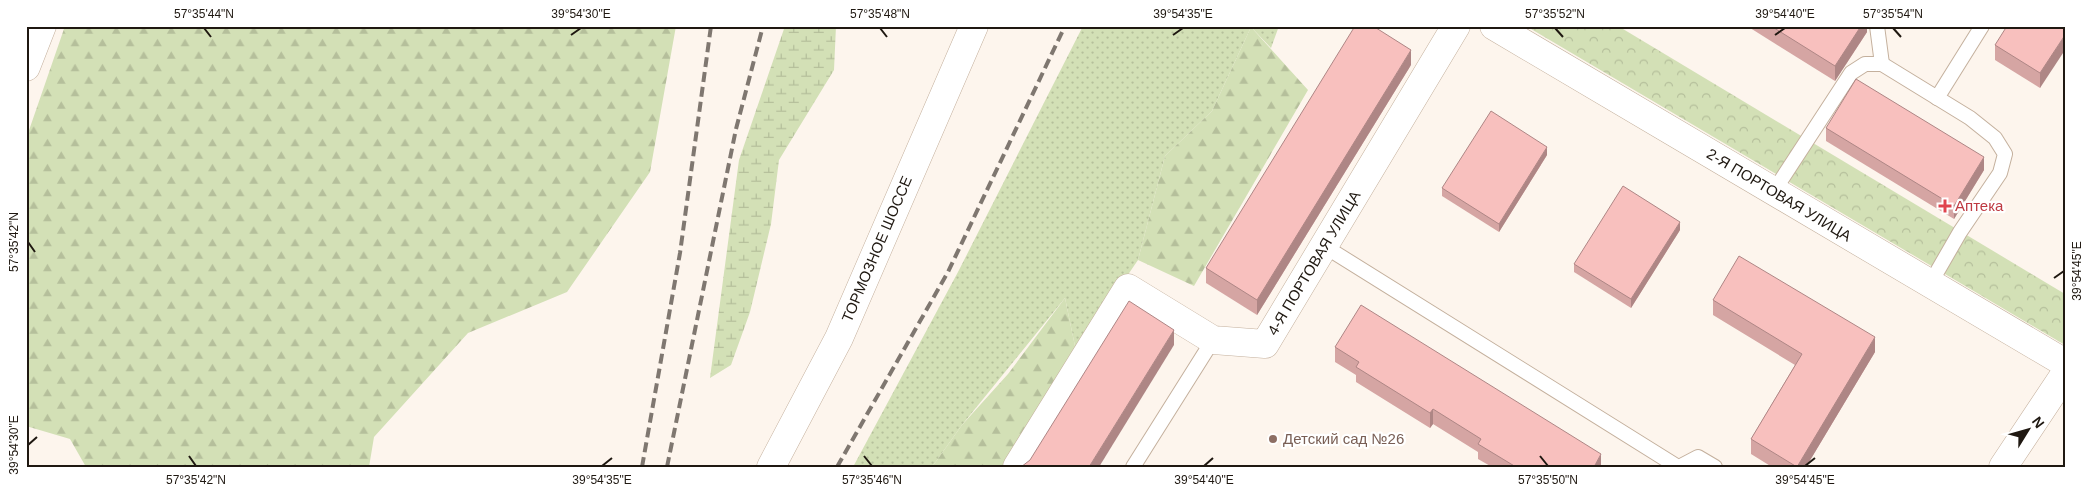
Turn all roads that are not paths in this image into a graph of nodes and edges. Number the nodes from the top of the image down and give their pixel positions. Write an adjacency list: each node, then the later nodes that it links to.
1 (42, 26): 8 (street)
2 (974, 26): 16 (street, ТОРМОЗНОЕ ШОССЕ)
3 (1456, 26): 11 (street, 4-Я ПОРТОВАЯ УЛИЦА)
4 (1494, 26): 10 (street, 2-Я ПОРТОВАЯ УЛИЦА)
5 (1877, 26): 7 (lane)
6 (1982, 26): 9 (lane)
7 (1882, 64): 9 (lane); 10 (lane)
8 (26, 66)
9 (1937, 98): 12 (lane)
10 (1774, 191): 12 (street, 2-Я ПОРТОВАЯ УЛИЦА)
11 (1324, 246): 13 (street, 4-Я ПОРТОВАЯ УЛИЦА); 19 (lane)
12 (1930, 284): 14 (street, 2-Я ПОРТОВАЯ УЛИЦА)
13 (1213, 340): 17 (street, 4-Я ПОРТОВАЯ УЛИЦА); 18 (lane)
14 (2065, 363)
15 (2065, 374): 21 (street)
16 (771, 467)
17 (1018, 467)
18 (1133, 467)
19 (1678, 467): 20 (lane)
20 (1715, 467)
21 (2003, 467)

